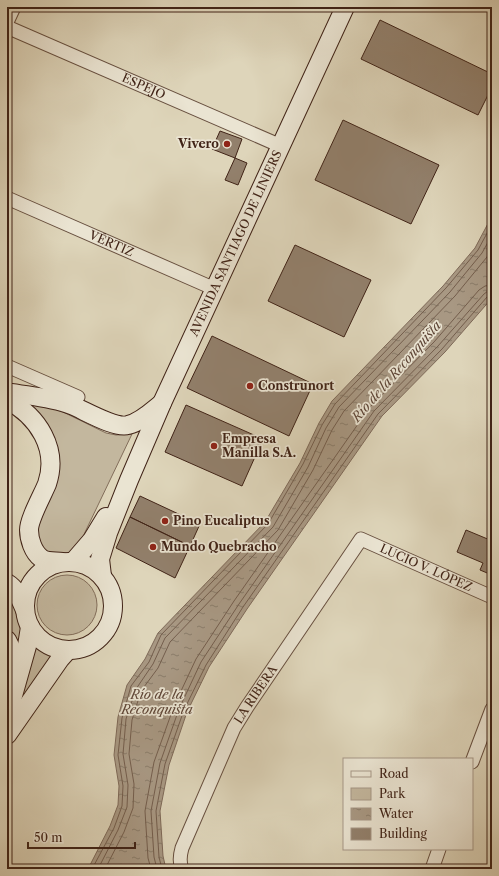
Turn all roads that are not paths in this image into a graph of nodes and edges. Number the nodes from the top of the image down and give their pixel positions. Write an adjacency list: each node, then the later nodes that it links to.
1 (14, 7): 3 (street)
2 (345, 7): 5 (main road, AVENIDA SANTIAGO DE LINIERS)
3 (7, 22)
4 (7, 27): 5 (street, ESPEJO)
5 (281, 146): 7 (main road, AVENIDA SANTIAGO DE LINIERS)
6 (7, 198): 7 (street, VÉRTIZ)
7 (215, 289): 12 (main road, AVENIDA SANTIAGO DE LINIERS)
8 (7, 366): 10 (street)
9 (7, 392): 12 (main road)
10 (78, 397)
11 (7, 400): 15 (main road)
12 (162, 402): 13 (main road, AVENIDA SANTIAGO DE LINIERS)
13 (129, 480): 15 (main road, AVENIDA SANTIAGO DE LINIERS); 16 (main road, AVENIDA SANTIAGO DE LINIERS)
14 (361, 539): 18 (street, LUCIO V. LÓPEZ); 27 (street, LA RIBERA)
15 (67, 562): 16 (main road); 19 (main road)
16 (102, 576): 21 (main road)
17 (7, 583): 19 (main road)
18 (492, 597)
19 (27, 618): 21 (main road); 23 (main road)
20 (7, 640): 23 (main road)
21 (68, 650): 24 (main road)
22 (492, 709): 25 (street)
23 (7, 715)
24 (7, 735)
25 (473, 759)
26 (439, 850): 28 (street)
27 (181, 867)
28 (432, 869)

